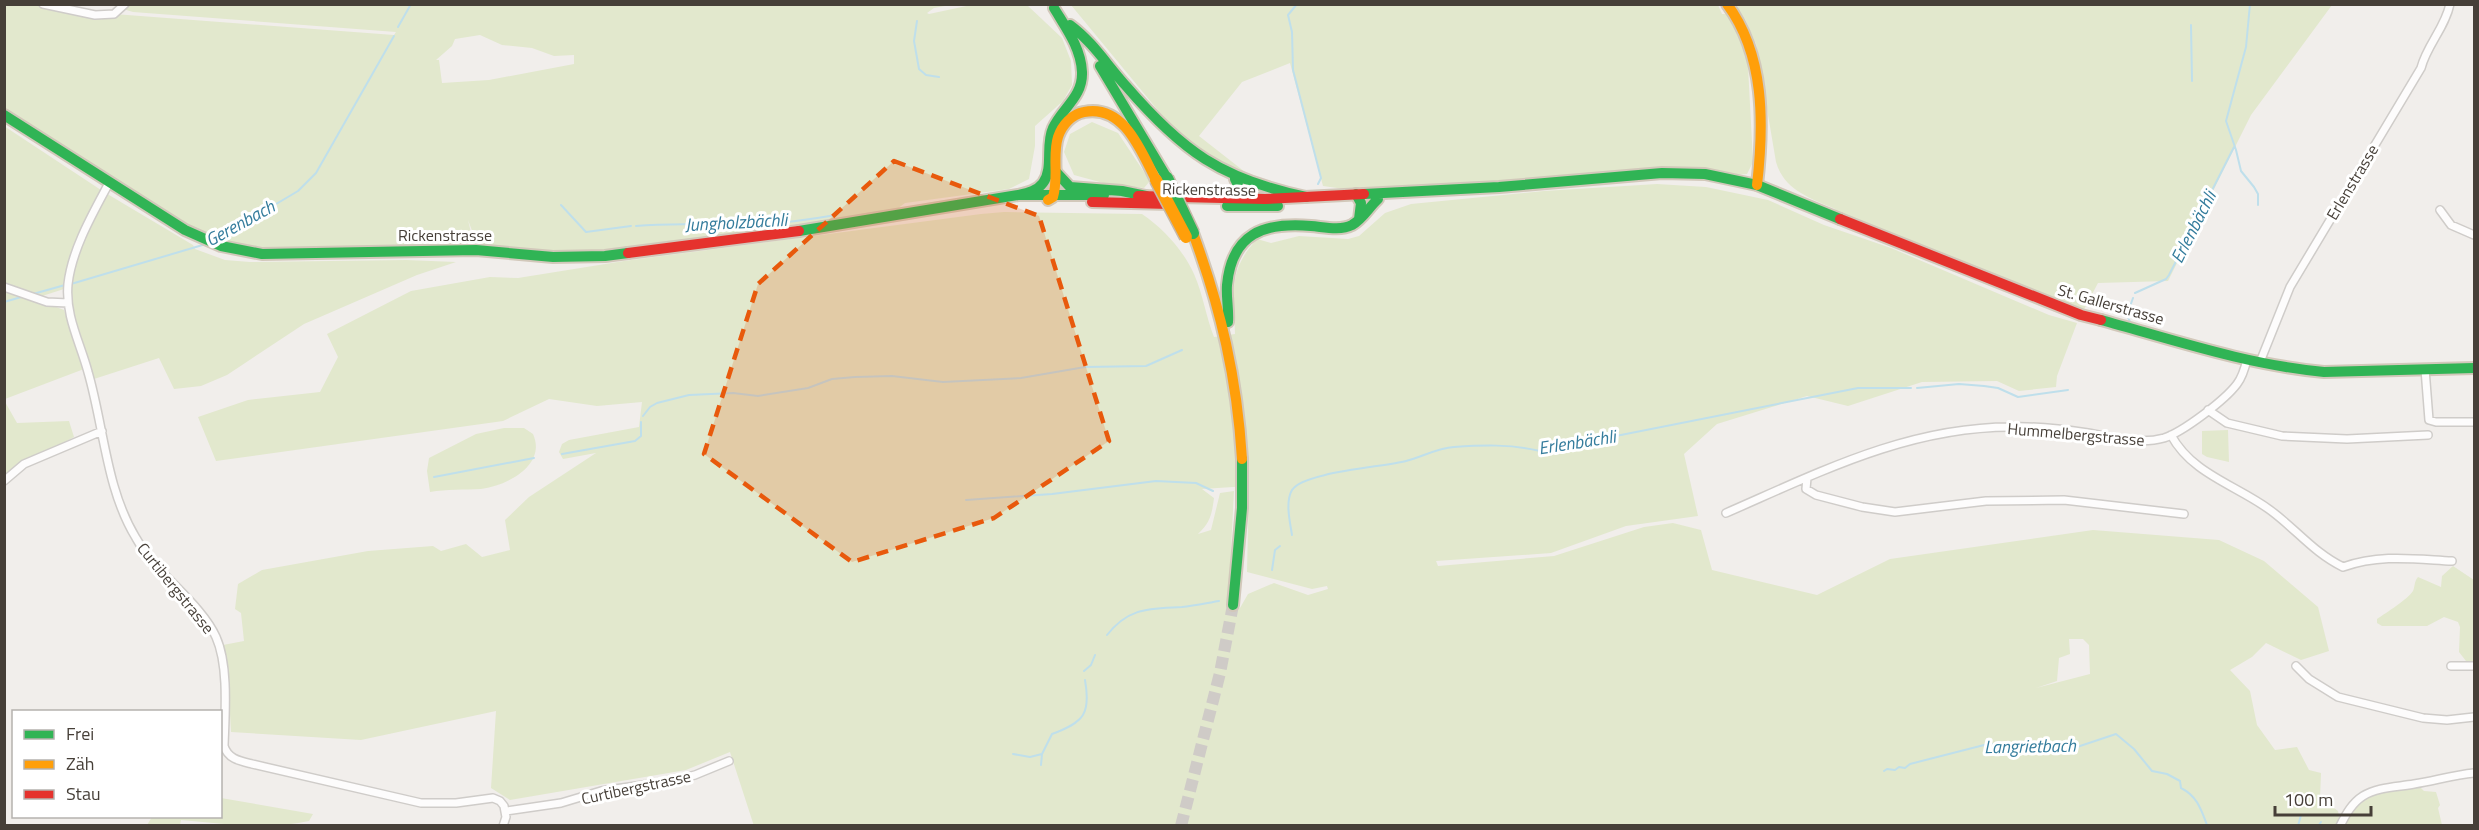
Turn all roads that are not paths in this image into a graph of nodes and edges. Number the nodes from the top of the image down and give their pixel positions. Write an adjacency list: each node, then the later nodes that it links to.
1 (44, 4): 2 (street)
2 (125, 4)
3 (1727, 4): 12 (main road)
4 (2450, 4): 29 (street, Erlenstrasse)
5 (1052, 6): 6 (main road); 8 (main road)
6 (1070, 25): 9 (main road); 10 (main road)
7 (4, 115): 11 (main road, Rickenstrasse)
8 (1052, 168): 9 (main road); 14 (main road); 15 (main road); 16 (main road)
9 (1162, 179): 27 (main road, bridge)
10 (1235, 179): 17 (main road); 20 (main road)
11 (109, 183): 22 (main road, Rickenstrasse); 26 (street, Curtibergstrasse)
12 (1757, 185): 13 (main road, Rickenstrasse); 28 (main road, St. Gallerstrasse)
13 (1499, 186): 18 (main road, Rickenstrasse); 19 (main road, Rickenstrasse)
14 (1018, 195): 16 (main road, Rickenstrasse); 22 (main road, Rickenstrasse)
15 (1146, 196): 16 (main road, Rickenstrasse); 20 (main road, Rickenstrasse)
16 (1053, 197): 20 (main road, Rickenstrasse); 22 (main road, Rickenstrasse)
17 (1306, 197): 18 (main road, Rickenstrasse); 20 (main road, Rickenstrasse)
18 (1358, 197): 19 (main road, Rickenstrasse); 20 (main road, Rickenstrasse); 23 (main road)
19 (1378, 199): 23 (main road)
20 (1231, 203)
21 (2440, 210): 24 (street)
22 (919, 212)
23 (1359, 220): 27 (main road)
24 (2475, 235)
25 (4, 287): 26 (street)
26 (68, 303): 34 (street, Curtibergstrasse)
27 (1227, 336): 42 (main road)
28 (2247, 359): 29 (main road, St. Gallerstrasse); 32 (street, Hummelbergstrasse)
29 (2260, 362): 31 (main road, St. Gallerstrasse)
30 (2475, 368): 31 (main road, St. Gallerstrasse)
31 (2425, 369): 33 (street)
32 (2208, 410): 35 (street, Hummelbergstrasse); 36 (street)
33 (2475, 422)
34 (102, 431): 38 (street); 47 (street, Curtibergstrasse)
35 (2171, 435): 37 (street, Hummelbergstrasse); 41 (street)
36 (2428, 435)
37 (1807, 478): 39 (street, Hummelbergstrasse); 40 (street)
38 (4, 481)
39 (1726, 513)
40 (2184, 514)
41 (2452, 561)
42 (1233, 605)
43 (2296, 666): 46 (street)
44 (2451, 666): 45 (street)
45 (2475, 666)
46 (2475, 717)
47 (224, 755): 50 (street, Curtibergstrasse)
48 (729, 761): 50 (street, Curtibergstrasse)
49 (2475, 773): 52 (street)
50 (506, 811): 51 (street)
51 (503, 825)
52 (2340, 825)

